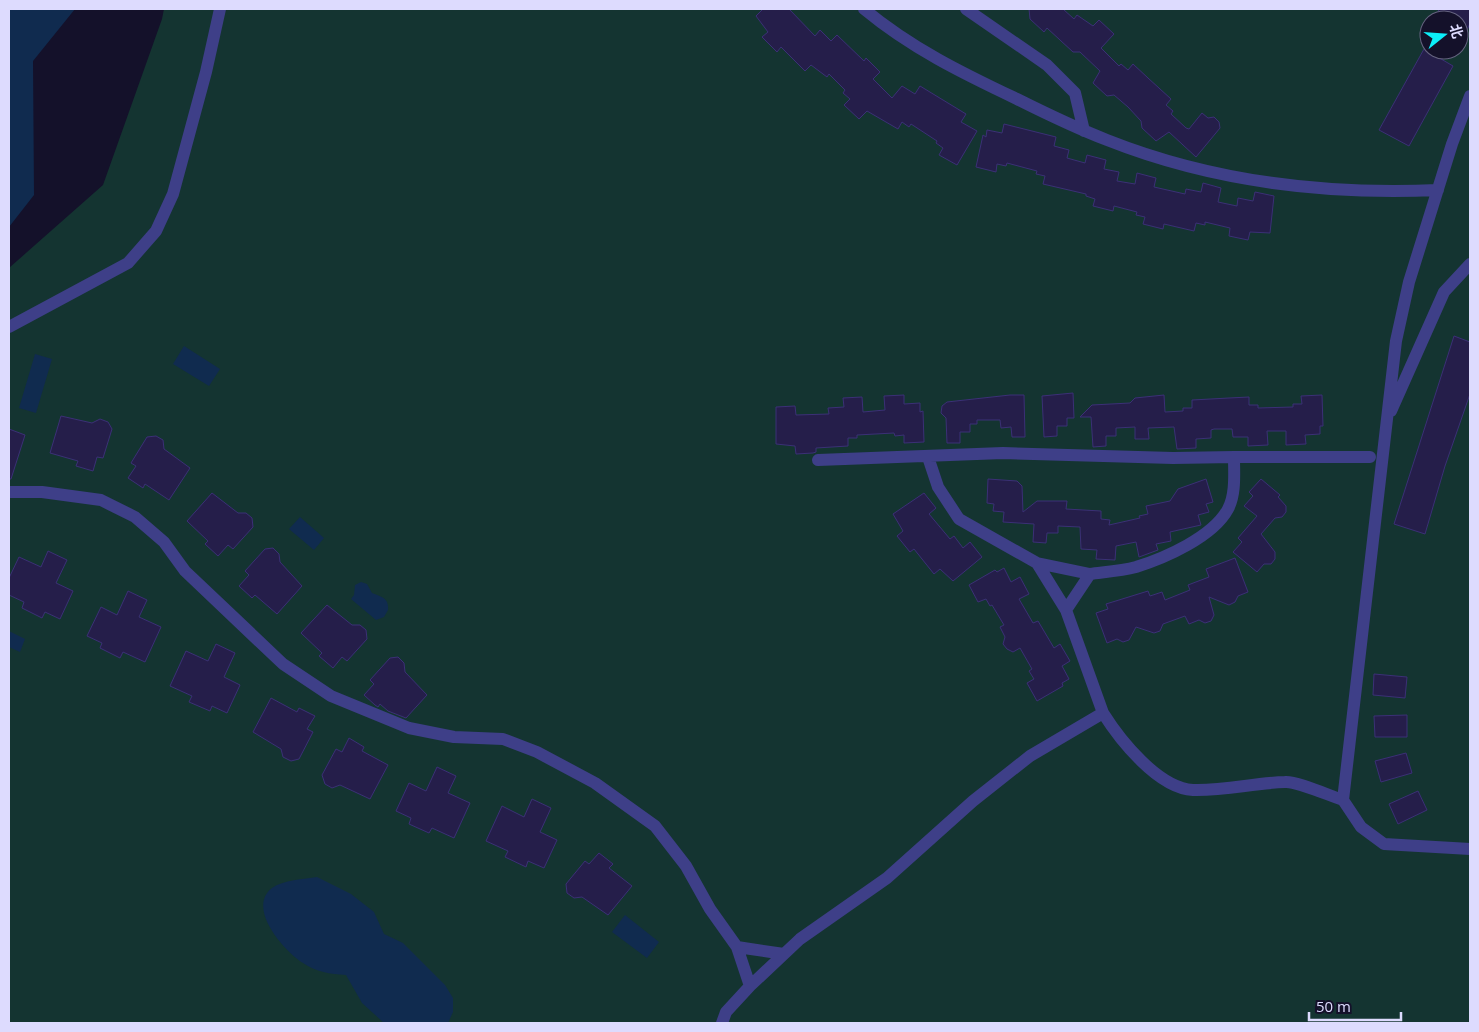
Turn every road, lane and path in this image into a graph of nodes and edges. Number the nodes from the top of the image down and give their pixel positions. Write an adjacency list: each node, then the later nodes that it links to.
1 (220, 9): 8 (street)
2 (864, 9): 5 (street)
3 (966, 9): 5 (street)
4 (1470, 96): 6 (street)
5 (1084, 131): 6 (street)
6 (1438, 190): 9 (street)
7 (1470, 264): 9 (street)
8 (9, 327)
9 (1385, 425): 19 (street)
10 (1234, 456): 11 (street); 12 (street); 16 (street)
11 (928, 457): 13 (street); 15 (street)
12 (1370, 457)
13 (818, 460)
14 (9, 492): 21 (street)
15 (1037, 563): 16 (street); 17 (street)
16 (1090, 574): 17 (street)
17 (1066, 610): 18 (street)
18 (1103, 713): 19 (street); 22 (street)
19 (1343, 800): 20 (street)
20 (1470, 849)
21 (737, 947): 22 (street); 23 (street)
22 (784, 954): 23 (street)
23 (750, 986): 24 (street)
24 (722, 1023)

